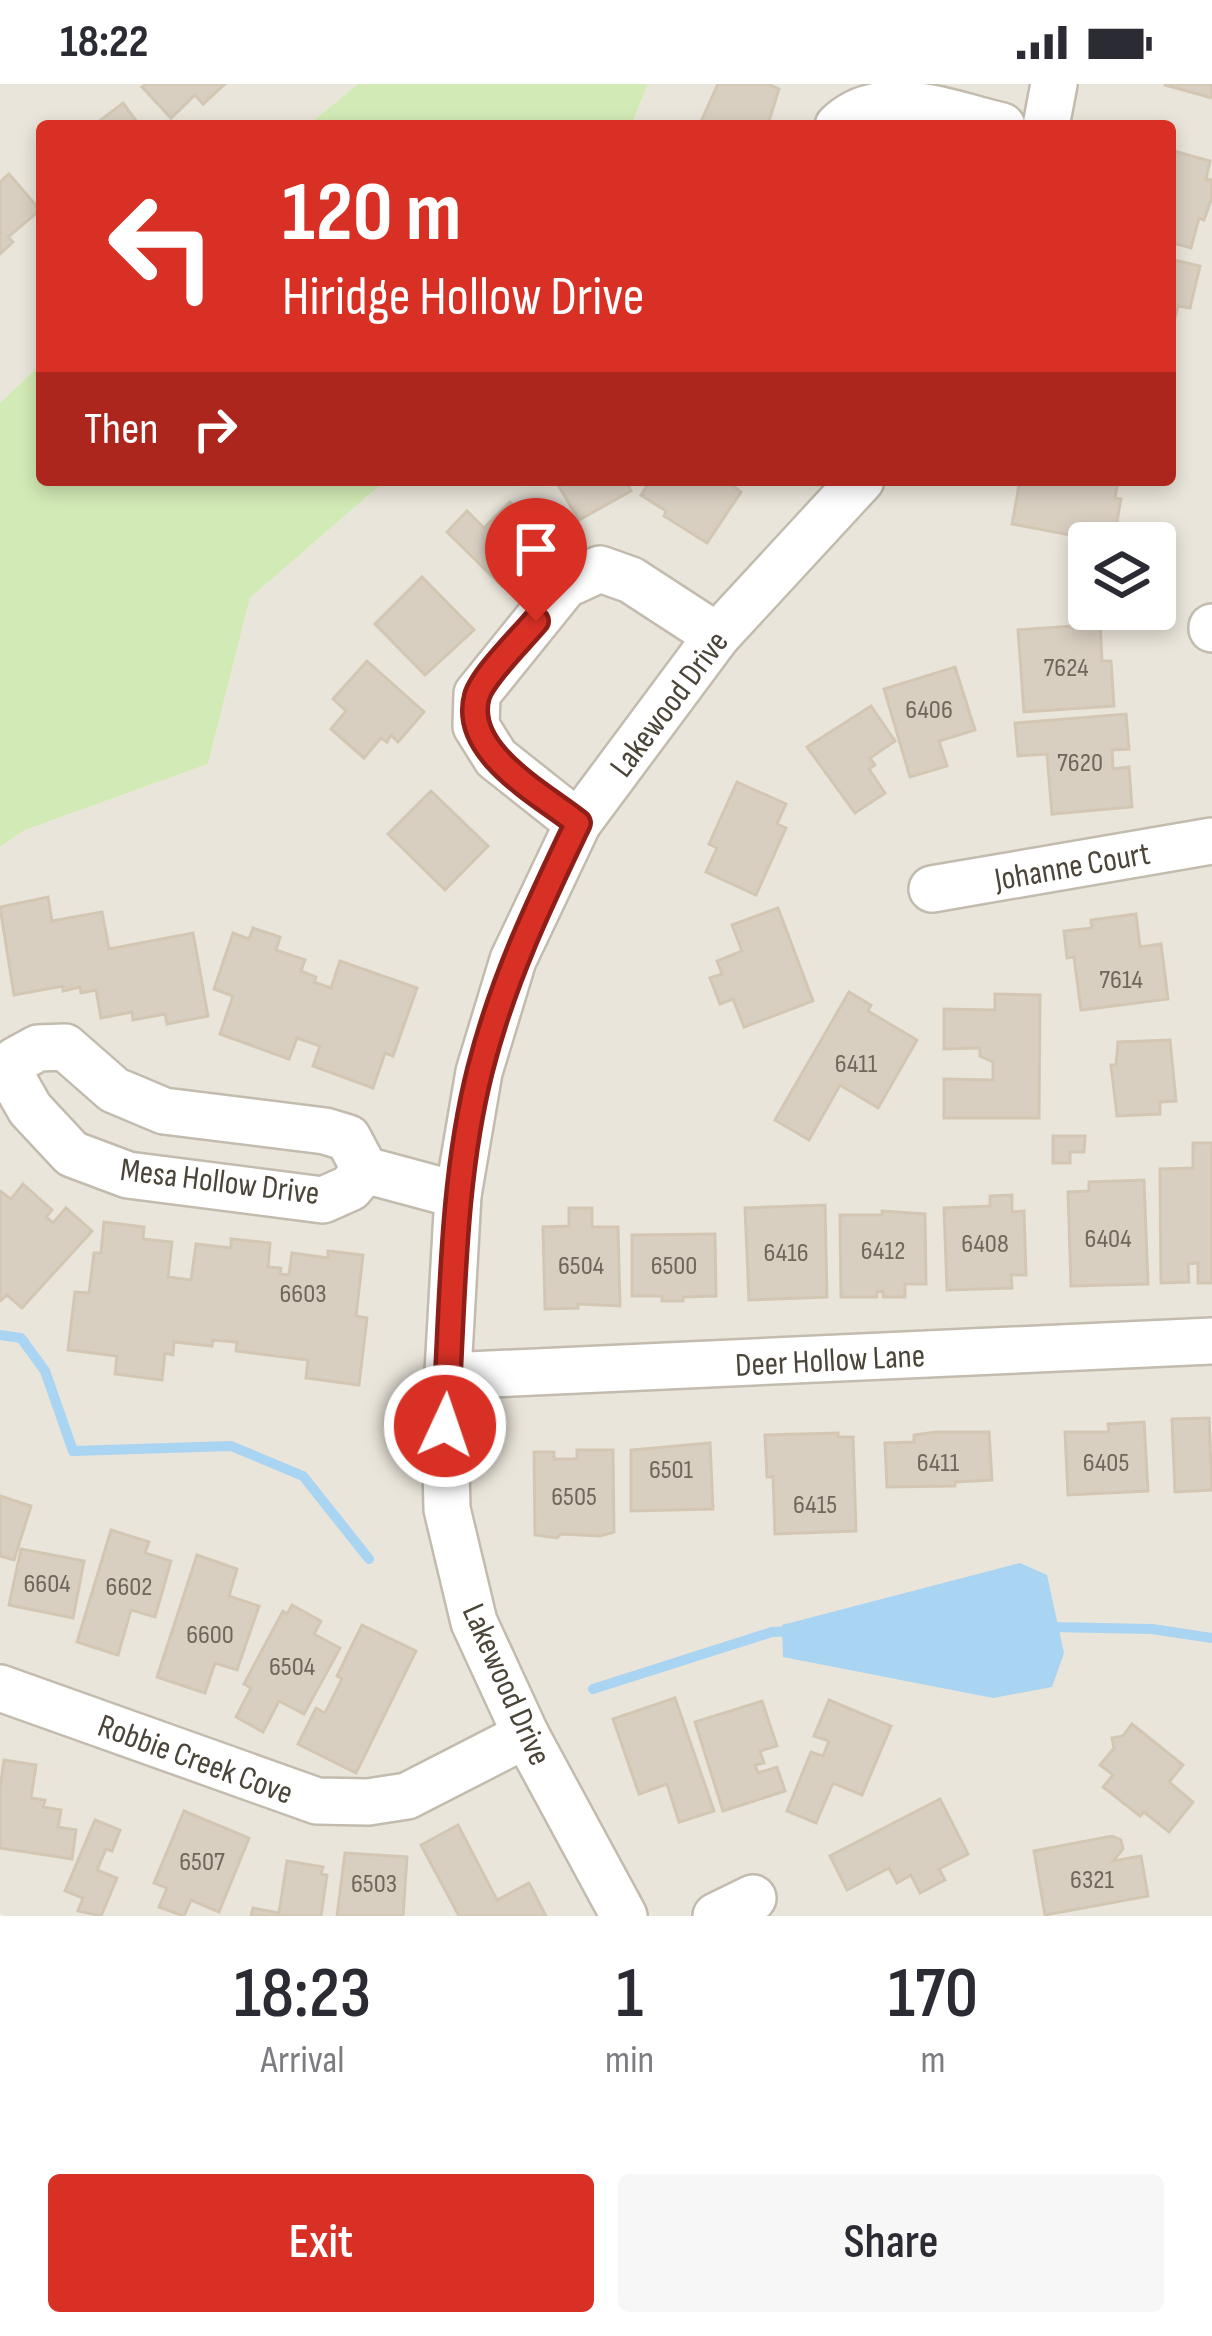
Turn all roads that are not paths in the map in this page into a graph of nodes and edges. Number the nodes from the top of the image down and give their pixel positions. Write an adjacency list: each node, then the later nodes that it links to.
1 (1054, 84): 4 (street)
2 (844, 120): 3 (street)
3 (977, 120)
4 (1047, 120)
5 (855, 486): 6 (street, Lakewood Drive)
6 (717, 636): 7 (street, Lakewood Drive); 7 (street)
7 (578, 823): 11 (street, Lakewood Drive)
8 (1212, 841): 9 (street, Johanne Court)
9 (932, 889)
10 (365, 1170): 10 (street, Mesa Hollow Drive); 11 (street, Mesa Hollow Drive)
11 (458, 1195): 13 (street, Lakewood Drive)
12 (1212, 1341): 13 (street, Deer Hollow Lane)
13 (447, 1376): 15 (street, Lakewood Drive)
14 (0, 1688): 15 (street, Robbie Creek Cove)
15 (526, 1735): 16 (street, Lakewood Drive)
16 (625, 1916)

